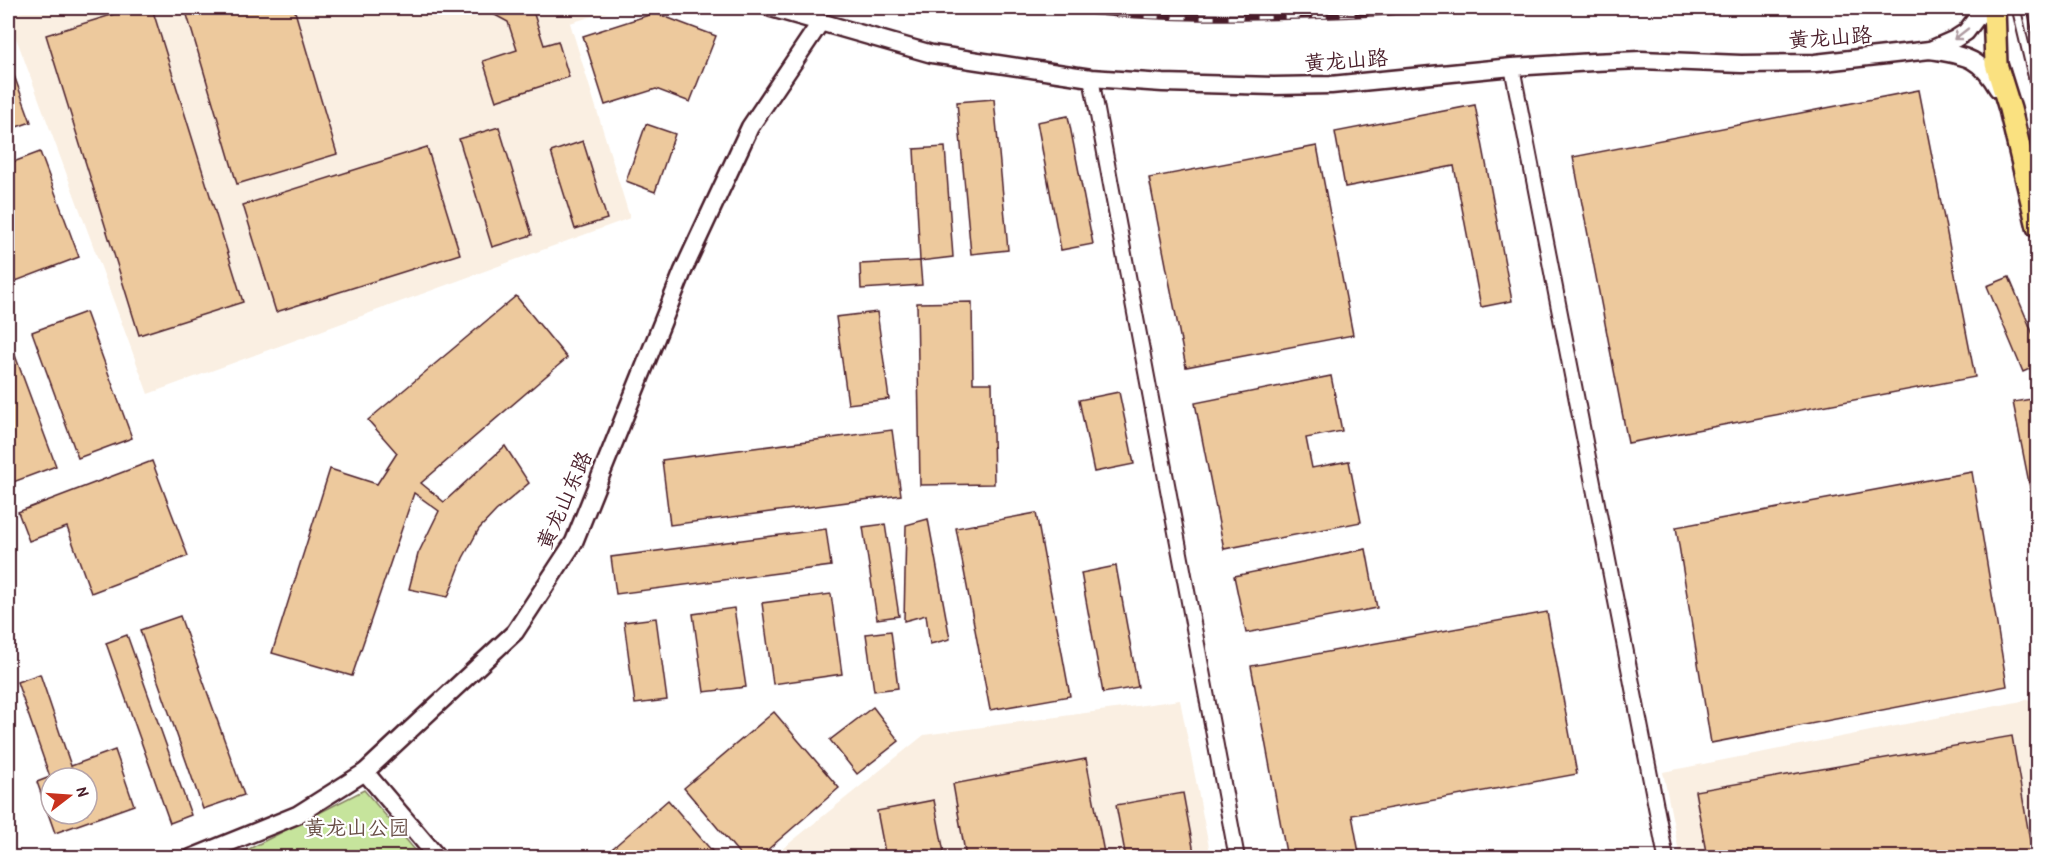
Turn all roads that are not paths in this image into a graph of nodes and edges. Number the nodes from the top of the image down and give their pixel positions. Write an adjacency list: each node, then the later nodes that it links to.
1 (771, 8): 6 (street, 黄龙山路)
2 (1984, 8): 8 (street, 黄龙山路, one-way to 8)
3 (1994, 8): 12 (main road)
4 (2016, 8): 11 (lane)
5 (2032, 8): 7 (lane)
6 (820, 23): 10 (street, 黄龙山路); 14 (street, 黄龙山东路)
7 (2037, 39)
8 (1930, 50): 9 (street, 黄龙山路); 12 (street, 黄龙山路)
9 (1512, 67): 10 (street, 黄龙山路); 18 (street)
10 (1091, 78): 17 (street)
11 (2037, 100)
12 (2010, 108): 13 (main road)
13 (2037, 227)
14 (365, 772): 15 (street, 黄龙山东路); 16 (street)
15 (191, 858)
16 (438, 858)
17 (1237, 858)
18 (1666, 858)

